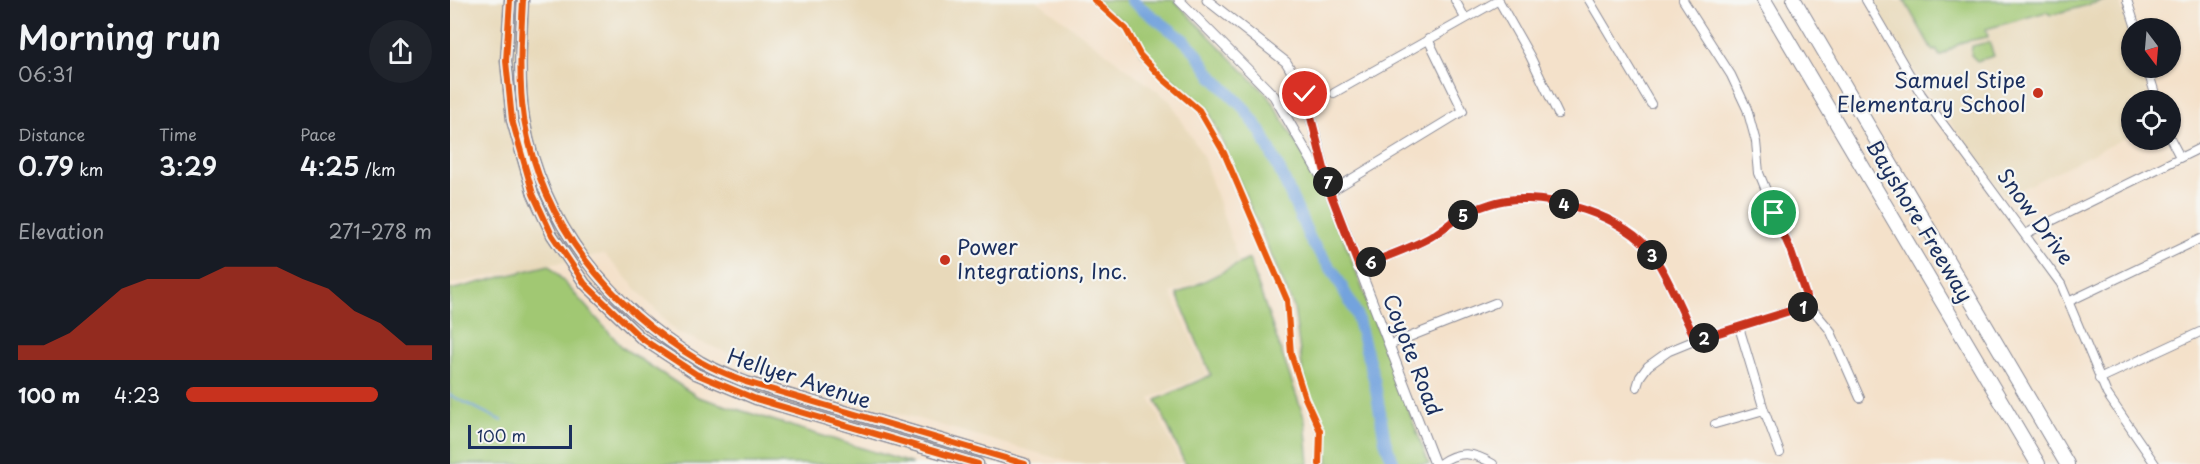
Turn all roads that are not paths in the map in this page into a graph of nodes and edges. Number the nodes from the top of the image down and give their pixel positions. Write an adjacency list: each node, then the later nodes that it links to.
1 (510, 0): 20 (main road, Hellyer Avenue)
2 (523, 0): 19 (main road, Hellyer Avenue)
3 (1179, 0): 24 (street, Coyote Road)
4 (1207, 0): 24 (street, Coyote Road)
5 (1455, 0): 13 (street)
6 (1499, 0): 13 (street); 18 (street)
7 (1589, 0): 17 (street)
8 (1683, 0): 30 (street)
9 (1764, 0): 48 (highway, Bayshore Freeway)
10 (1794, 0): 49 (highway, Bayshore Freeway)
11 (1866, 0): 25 (street, Snow Drive)
12 (2127, 0): 14 (street)
13 (1465, 18): 15 (street)
14 (2133, 18)
15 (1428, 39): 16 (street); 24 (street)
16 (1334, 93)
17 (1651, 104)
18 (1558, 114)
19 (524, 118): 20 (main road); 35 (main road, Hellyer Avenue)
20 (512, 120): 36 (main road, Hellyer Avenue)
21 (2200, 147): 23 (street)
22 (2176, 150): 23 (street)
23 (2180, 157): 25 (street)
24 (1330, 192): 27 (street, Coyote Road)
25 (2025, 234): 28 (street, Snow Drive)
26 (2200, 239): 28 (street)
27 (1359, 267): 33 (street); 34 (street, Coyote Road)
28 (2070, 301): 37 (street, Snow Drive)
29 (1495, 303): 34 (street)
30 (1809, 305): 31 (street); 39 (street)
31 (1739, 327): 33 (street); 40 (street)
32 (2200, 332): 37 (street)
33 (1696, 340): 38 (street)
34 (1389, 345): 46 (street, Coyote Road)
35 (703, 363): 36 (main road); 42 (main road, Hellyer Avenue)
36 (696, 374): 44 (main road, Hellyer Avenue)
37 (2099, 379): 50 (street, Snow Drive)
38 (1637, 387)
39 (1860, 398)
40 (1764, 410): 41 (street); 43 (street)
41 (1715, 424)
42 (973, 449): 44 (main road); 45 (main road, Hellyer Avenue)
43 (1780, 453)
44 (974, 463)
45 (1025, 464)
46 (1437, 464): 47 (street)
47 (1493, 464)
48 (2038, 464)
49 (2067, 464)
50 (2155, 464)

